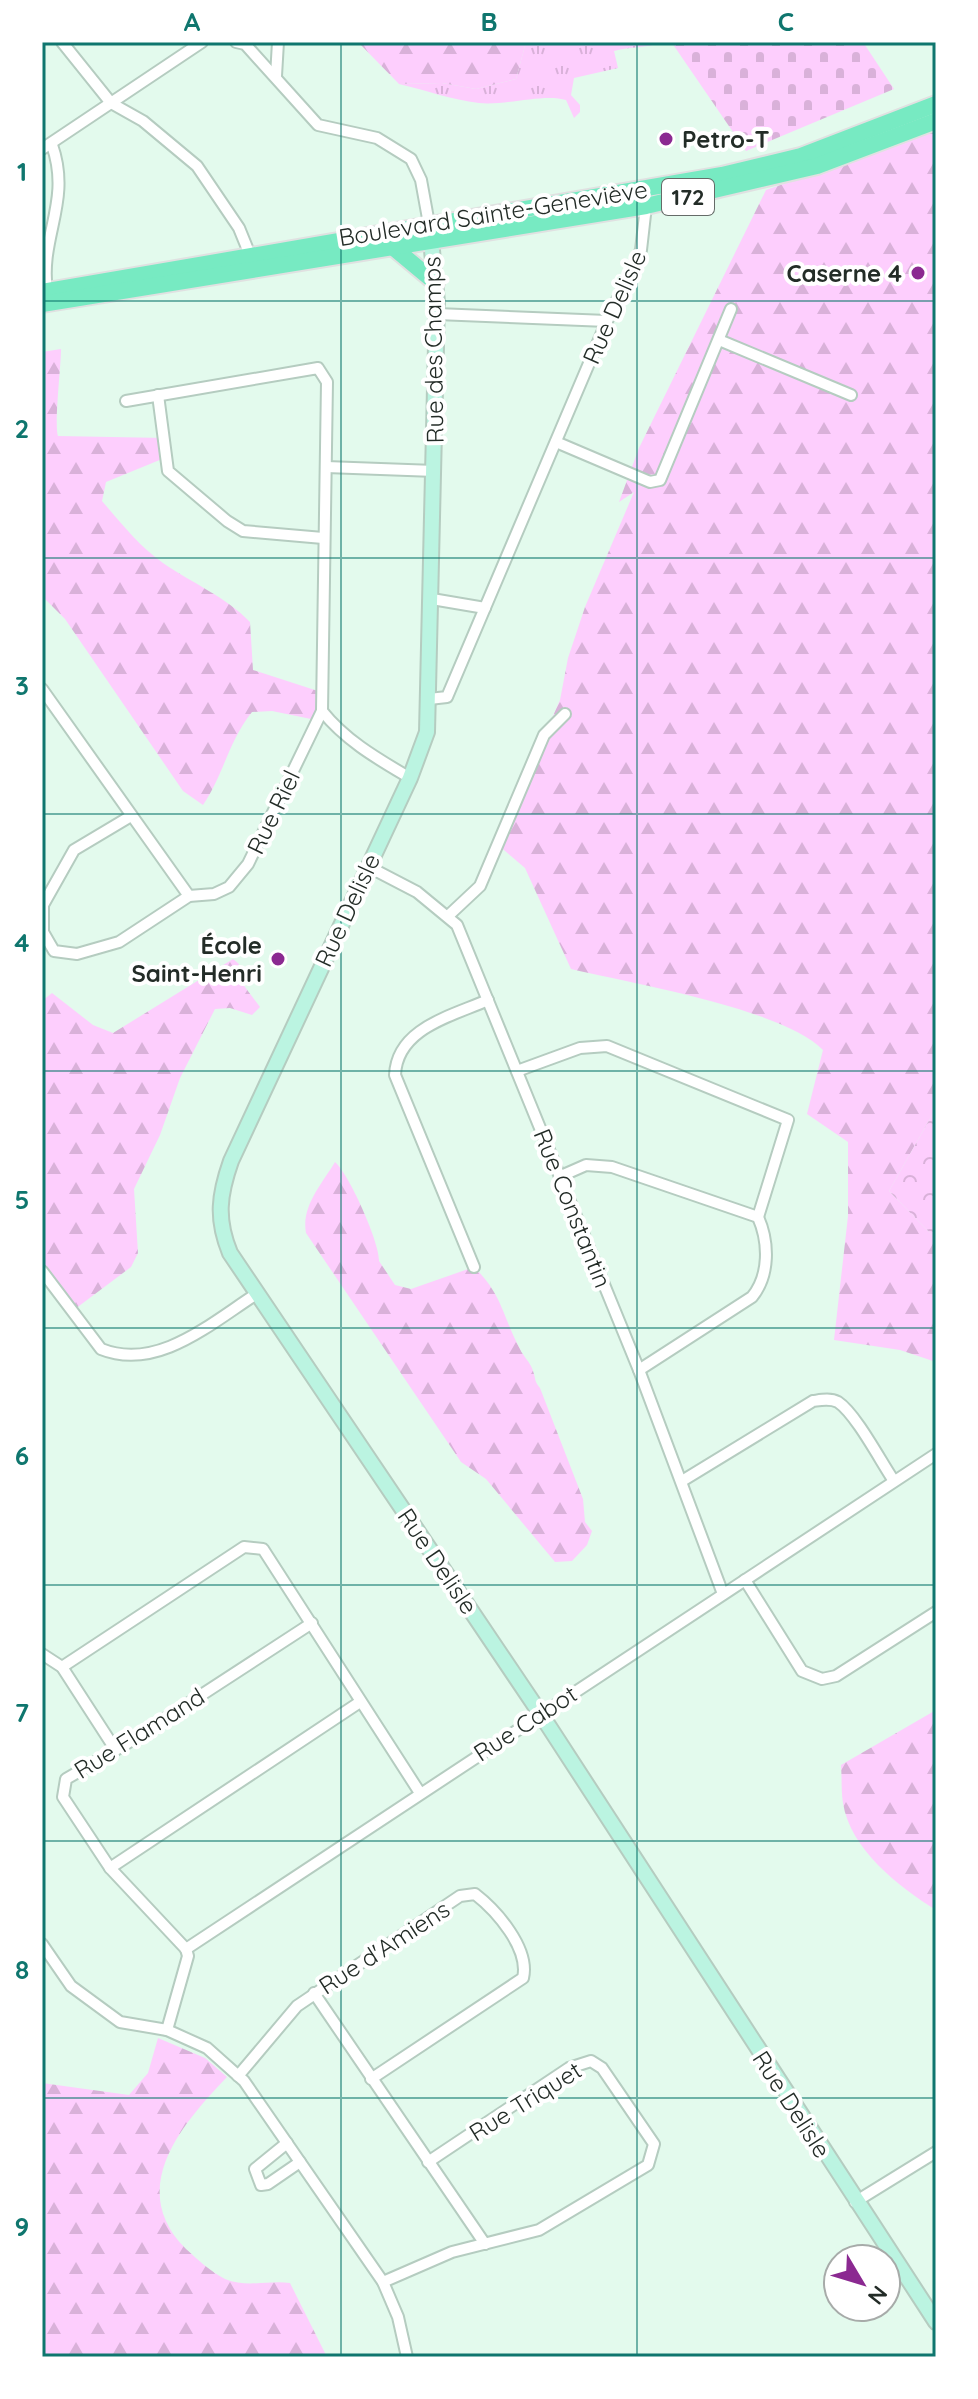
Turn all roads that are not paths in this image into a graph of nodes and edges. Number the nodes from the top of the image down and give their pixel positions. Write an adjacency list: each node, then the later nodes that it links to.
1 (62, 42): 6 (street)
2 (202, 42): 6 (street)
3 (236, 42): 5 (street, Rue des Champs)
4 (278, 42): 5 (street)
5 (276, 76): 11 (street, Rue des Champs)
6 (111, 103): 9 (street); 14 (street)
7 (936, 104): 11 (main road, Boulevard Sainte-Geneviève / 172)
8 (936, 121): 10 (main road, Boulevard Sainte-Geneviève / 172)
9 (47, 147): 16 (street)
10 (646, 206): 12 (main road, Boulevard Sainte-Geneviève / 172); 19 (street, Rue Delisle)
11 (429, 224): 12 (street, Rue des Champs); 14 (main road, Boulevard Sainte-Geneviève / 172)
12 (432, 241): 13 (main road, Boulevard Sainte-Geneviève / 172); 15 (street, Rue des Champs)
13 (394, 248): 15 (main road); 16 (main road, Boulevard Sainte-Geneviève / 172)
14 (250, 255): 16 (main road, Boulevard Sainte-Geneviève / 172)
15 (436, 283): 18 (street, Rue des Champs)
16 (44, 296)
17 (731, 309): 20 (street)
18 (437, 314): 19 (street); 26 (street, Rue des Champs)
19 (607, 321): 24 (street, Rue Delisle)
20 (719, 340): 22 (street); 24 (street)
21 (158, 395): 23 (street); 25 (street, Rue Riel); 27 (street)
22 (851, 395)
23 (126, 401)
24 (556, 442): 29 (street, Rue Delisle)
25 (326, 467): 26 (street); 27 (street, Rue Riel)
26 (435, 471): 28 (street, Rue des Champs)
27 (323, 538): 32 (street, Rue Riel)
28 (432, 599): 29 (street); 31 (street, Rue des Champs)
29 (485, 608): 31 (street, Rue Delisle)
30 (44, 696): 36 (street)
31 (429, 699): 34 (street, Rue des Champs)
32 (322, 711): 35 (street); 38 (street, Rue Riel)
33 (565, 714): 39 (street)
34 (418, 760): 35 (street, Rue Delisle)
35 (410, 778): 37 (street, Rue Delisle)
36 (131, 816): 38 (street); 38 (street, Rue Riel)
37 (367, 866): 39 (street, Rue Constantin); 46 (street, Rue Delisle)
38 (189, 896)
39 (448, 916): 40 (street, Rue Constantin)
40 (488, 1000): 41 (street, Rue Constantin); 44 (street)
41 (517, 1071): 42 (street, Rue Constantin); 43 (street)
42 (561, 1176): 43 (street); 47 (street, Rue Constantin)
43 (758, 1217): 47 (street)
44 (474, 1267)
45 (42, 1271): 46 (street)
46 (258, 1293): 58 (street, Rue Delisle)
47 (639, 1370): 49 (street, Rue Constantin)
48 (936, 1454): 50 (street, Rue Cabot)
49 (682, 1481): 50 (street); 52 (street, Rue Constantin)
50 (894, 1481): 51 (street, Rue Cabot)
51 (745, 1580): 52 (street, Rue Cabot); 53 (street)
52 (723, 1594): 58 (street, Rue Cabot)
53 (936, 1612)
54 (312, 1623): 56 (street); 57 (street); 59 (street, Rue Flamand)
55 (42, 1654): 56 (street)
56 (62, 1667): 59 (street)
57 (360, 1702): 60 (street); 61 (street)
58 (540, 1714): 60 (street, Rue Cabot); 72 (street, Rue Delisle)
59 (115, 1749): 61 (street, Rue Flamand)
60 (420, 1793): 63 (street, Rue Cabot)
61 (110, 1868): 63 (street, Rue Flamand)
62 (42, 1944): 65 (street)
63 (186, 1949): 65 (street)
64 (314, 1993): 66 (street, Rue d'Amiens); 67 (street); 67 (street, Rue d'Amiens)
65 (167, 2030): 66 (street)
66 (238, 2076): 68 (street)
67 (371, 2079): 71 (street)
68 (287, 2143): 70 (street); 70 (street)
69 (936, 2152): 72 (street)
70 (300, 2162): 74 (street)
71 (428, 2162): 73 (street); 73 (street, Rue Triquet)
72 (855, 2202): 75 (street, Rue Delisle)
73 (485, 2244): 74 (street, Rue Triquet)
74 (383, 2282): 76 (street)
75 (936, 2322)
76 (407, 2357)

